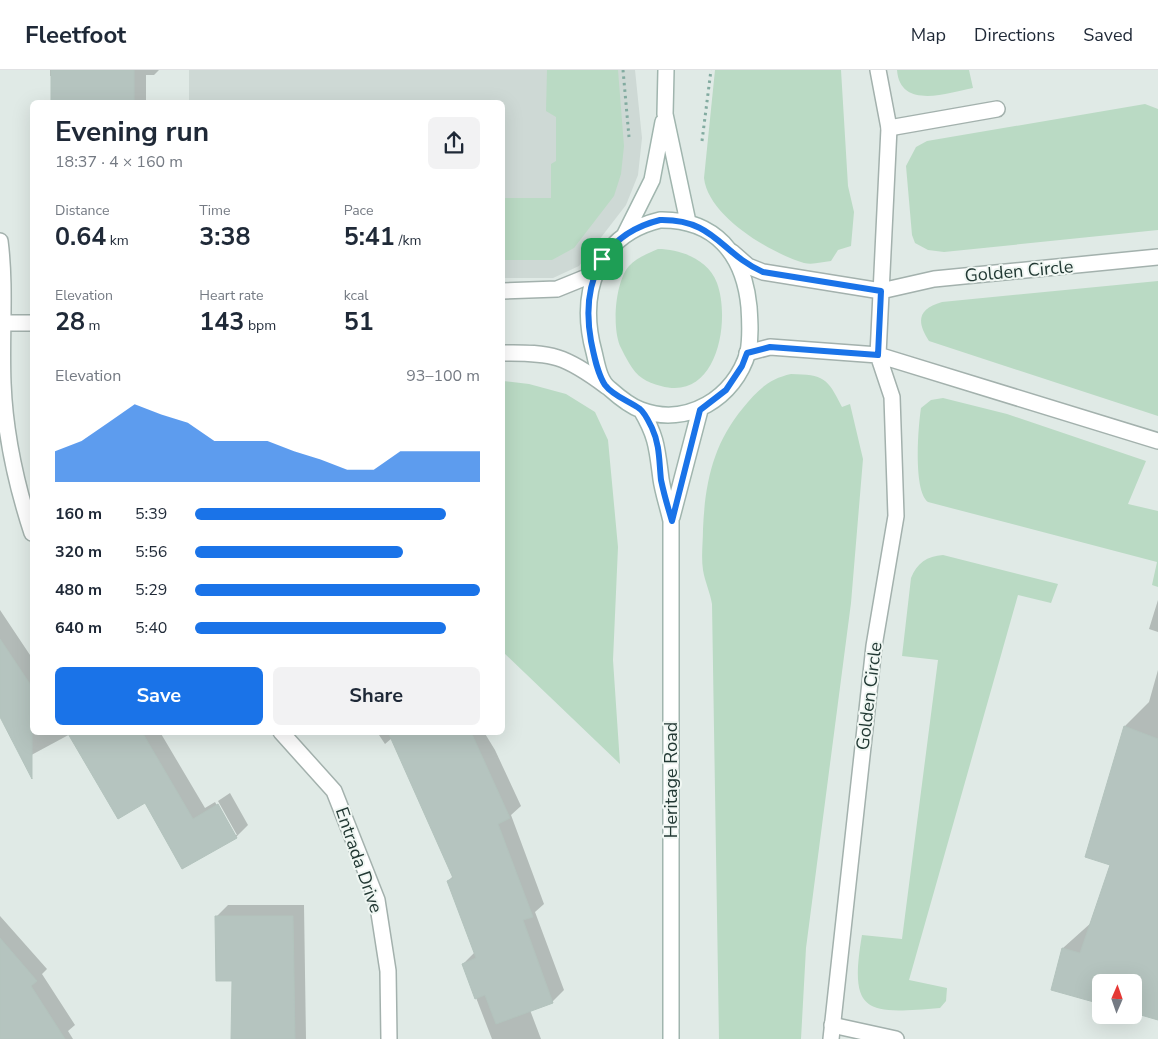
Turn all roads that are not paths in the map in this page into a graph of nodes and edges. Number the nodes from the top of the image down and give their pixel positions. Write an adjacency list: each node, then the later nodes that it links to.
1 (666, 70): 4 (street)
2 (878, 70): 5 (street, Golden Circle)
3 (997, 109): 5 (street)
4 (665, 114): 6 (street); 7 (street)
5 (888, 128): 13 (street, Golden Circle)
6 (688, 222): 7 (street); 9 (street, Golden Circle)
7 (626, 234): 11 (street)
8 (0, 241): 14 (street)
9 (732, 252): 13 (street, Golden Circle); 17 (street)
10 (1158, 257): 13 (street, Golden Circle)
11 (594, 274): 12 (street); 19 (street)
12 (505, 291)
13 (881, 291): 18 (street, Golden Circle)
14 (2, 323): 15 (street); 24 (street)
15 (30, 323)
16 (505, 353): 19 (street)
17 (747, 353): 18 (street); 21 (street)
18 (878, 355): 22 (street); 26 (street, Golden Circle)
19 (606, 386): 20 (street)
20 (641, 410): 21 (street); 23 (street, Heritage Road)
21 (700, 410): 23 (street, Heritage Road)
22 (1158, 441)
23 (672, 521): 28 (street, Heritage Road)
24 (30, 526)
25 (284, 735): 27 (street, Entrada Drive)
26 (832, 1032): 29 (street)
27 (389, 1039)
28 (672, 1039)
29 (896, 1039)

